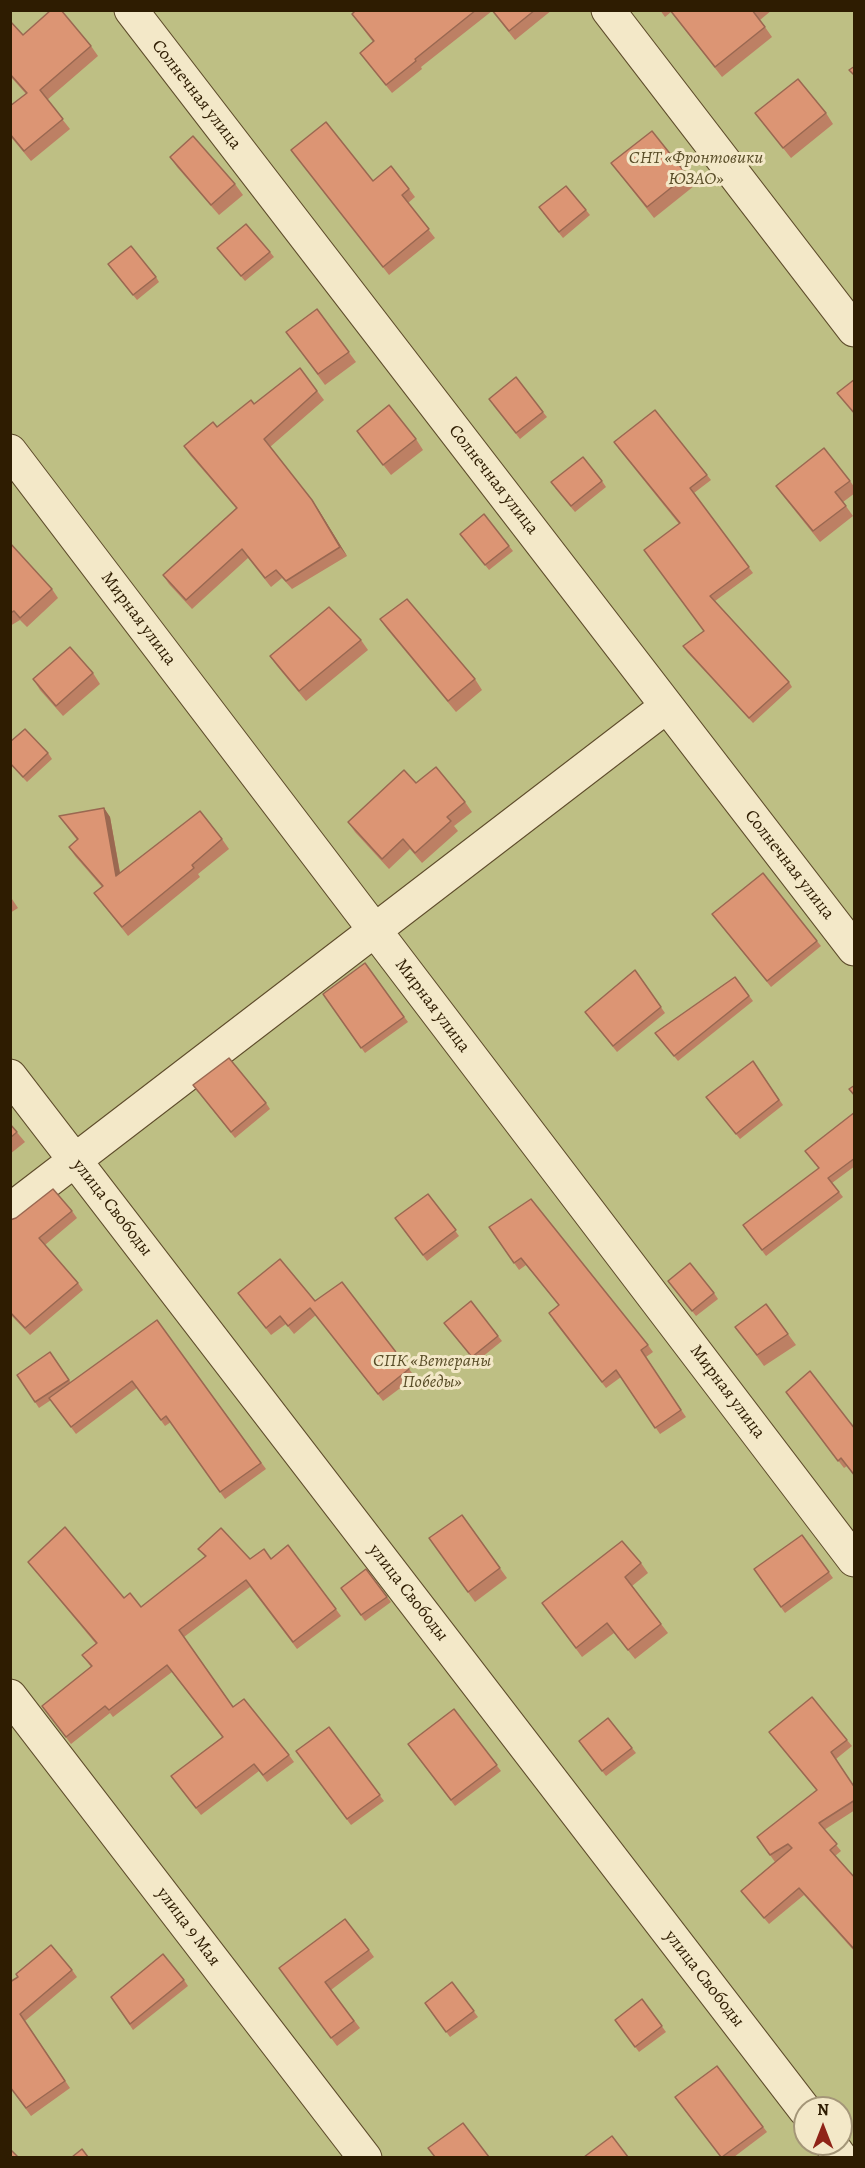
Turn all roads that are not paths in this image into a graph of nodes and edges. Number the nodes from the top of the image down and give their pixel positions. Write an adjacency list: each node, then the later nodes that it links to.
1 (131, 10): 5 (street, Солнечная улица)
2 (608, 10): 3 (street)
3 (855, 330)
4 (10, 451): 6 (street, Мирная улица)
5 (667, 706): 6 (street); 7 (street, Солнечная улица)
6 (374, 931): 9 (street); 11 (street, Мирная улица)
7 (855, 949)
8 (10, 1076): 9 (street, улица Свободы)
9 (75, 1161): 10 (street); 13 (street, улица Свободы)
10 (10, 1210)
11 (855, 1560)
12 (10, 1696): 14 (street, улица 9 Мая)
13 (794, 2096)
14 (365, 2157)

